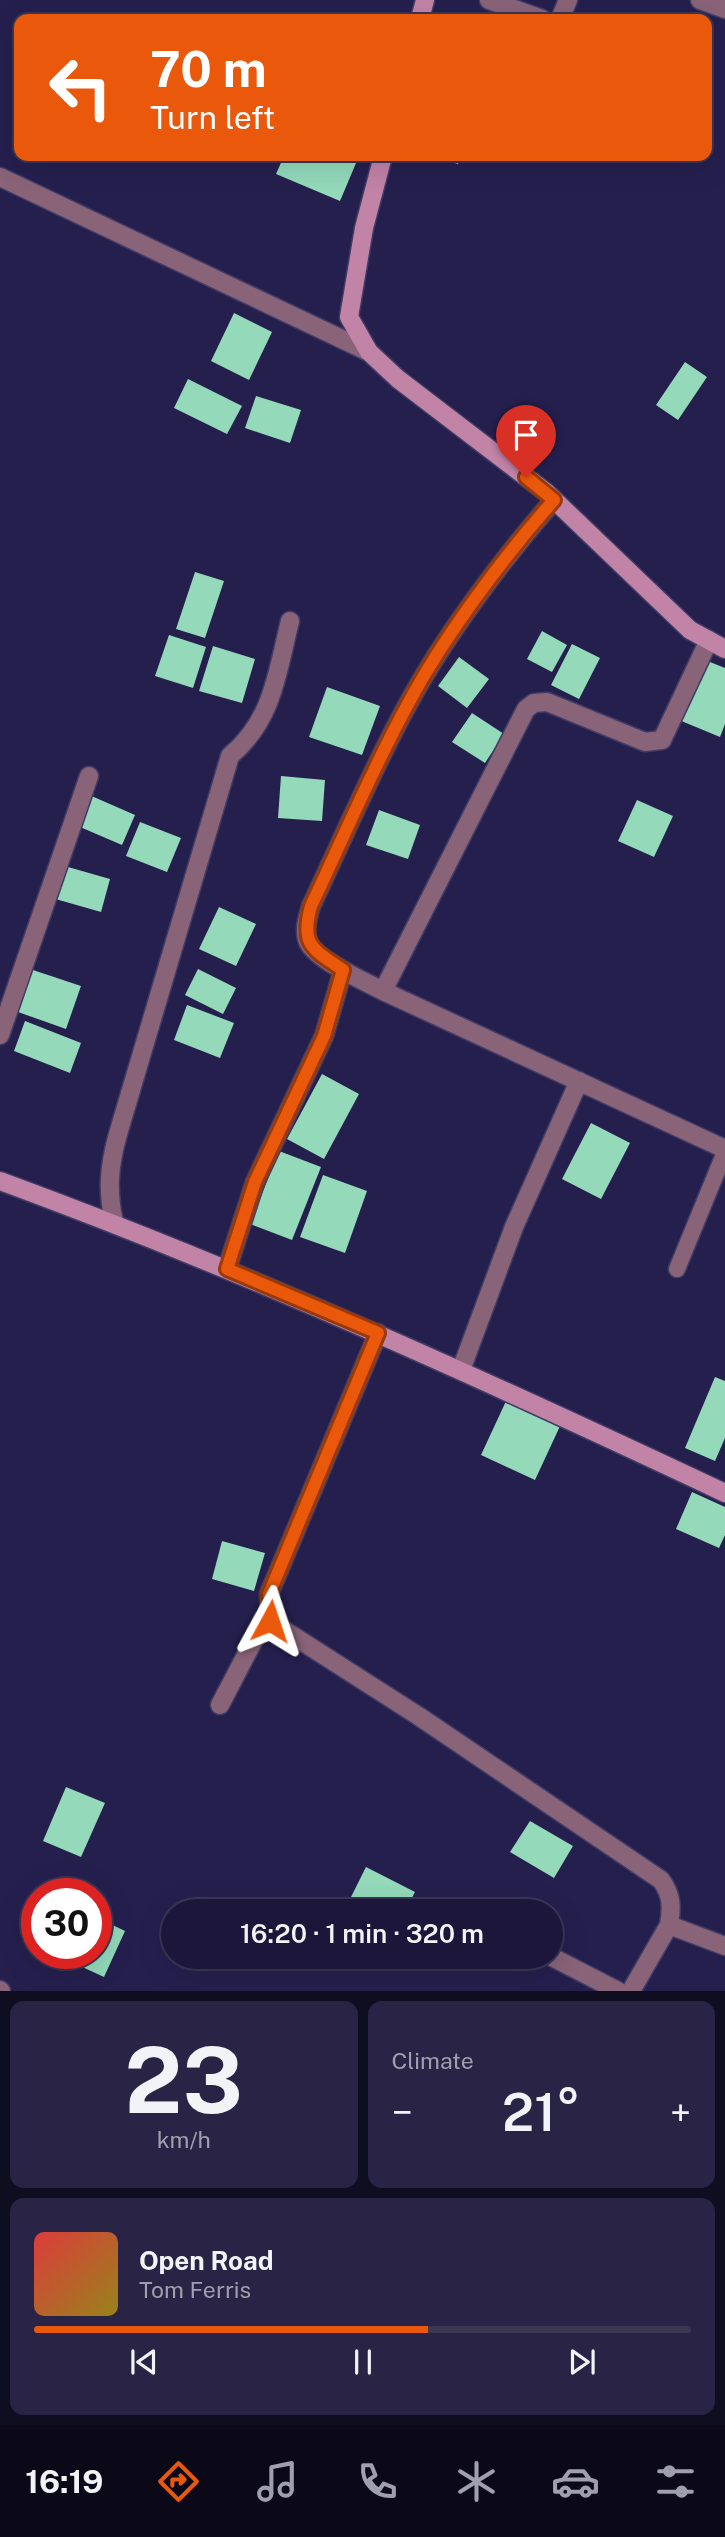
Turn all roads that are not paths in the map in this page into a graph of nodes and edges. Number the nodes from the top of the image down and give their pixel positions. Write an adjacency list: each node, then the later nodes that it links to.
1 (489, 0): 4 (street)
2 (700, 0): 3 (street)
3 (725, 9)
4 (528, 14)
5 (382, 161): 7 (street)
6 (0, 177): 7 (street)
7 (369, 352): 8 (street)
8 (554, 500): 10 (street); 12 (street)
9 (290, 621): 18 (street)
10 (717, 644): 13 (street)
11 (89, 776): 14 (street)
12 (343, 970): 13 (street); 19 (street)
13 (383, 990): 15 (street)
14 (0, 1035)
15 (579, 1081): 16 (street); 22 (street)
16 (725, 1151): 20 (lane)
17 (0, 1181): 18 (street)
18 (114, 1223): 19 (street)
19 (227, 1269): 21 (street)
20 (677, 1269)
21 (378, 1333): 22 (street); 24 (street)
22 (461, 1370): 23 (street)
23 (725, 1493)
24 (270, 1609): 25 (street); 26 (street)
25 (220, 1705)
26 (669, 1925): 27 (street); 30 (street)
27 (725, 1947)
28 (563, 1963): 29 (street)
29 (618, 1991)
30 (631, 1991)

